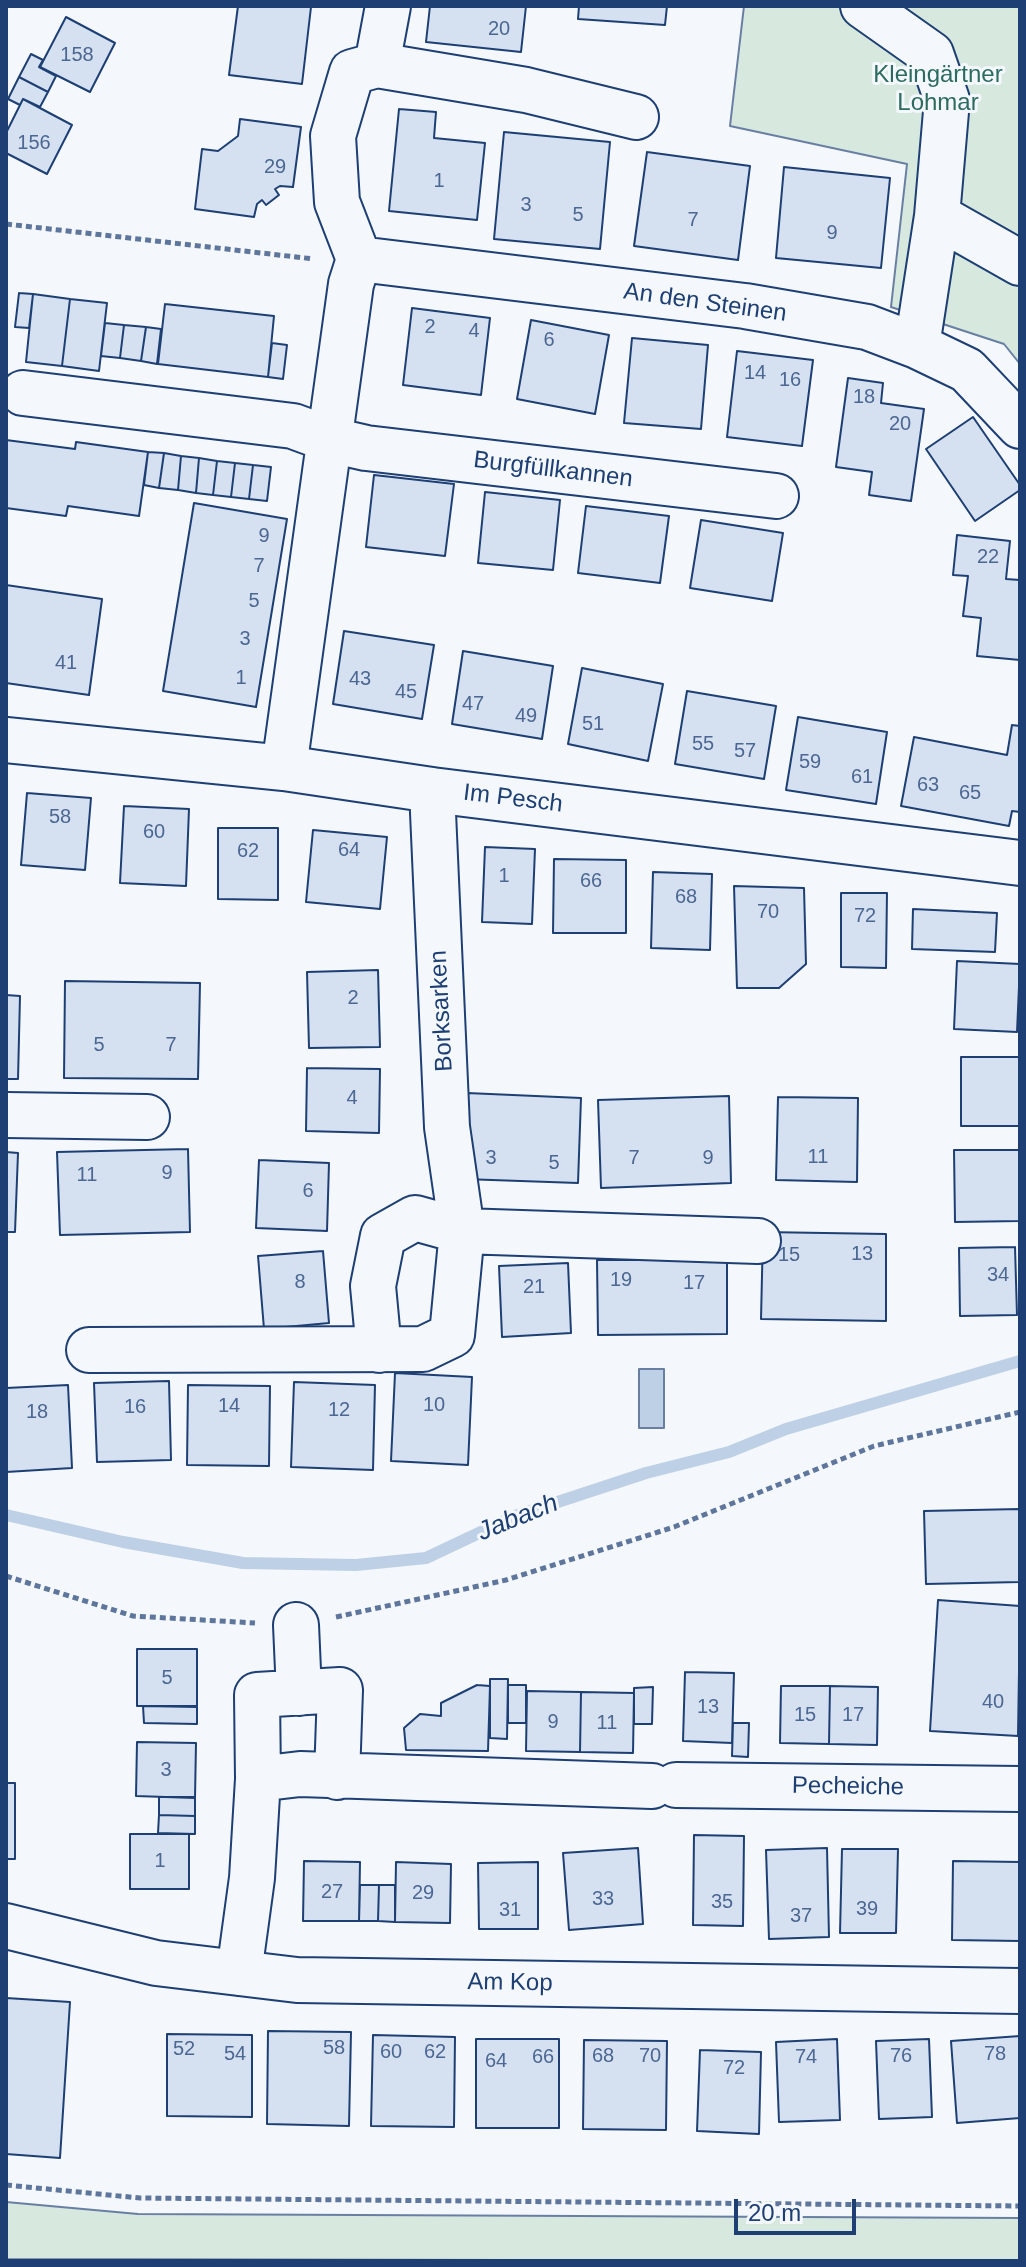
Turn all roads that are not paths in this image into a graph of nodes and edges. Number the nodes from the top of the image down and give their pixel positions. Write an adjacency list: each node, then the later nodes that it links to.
1 (388, 6): 3 (street)
2 (863, 6): 5 (street)
3 (377, 65): 4 (street); 6 (street)
4 (636, 117)
5 (937, 216): 7 (street); 8 (street)
6 (359, 259): 8 (street, An den Steinen); 11 (street)
7 (1020, 263)
8 (917, 346): 10 (street, An den Steinen)
9 (23, 393): 11 (street, Burgfüllkannen)
10 (1020, 426)
11 (331, 440): 12 (street, Burgfüllkannen); 14 (street)
12 (776, 496)
13 (6, 740): 14 (street, Im Pesch)
14 (284, 768): 15 (street, Im Pesch)
15 (432, 790): 16 (street, Im Pesch); 19 (street, Borksarken)
16 (1020, 863)
17 (6, 1115): 18 (street)
18 (147, 1117)
19 (462, 1231): 20 (street); 22 (street, Borksarken); 22 (street)
20 (758, 1241)
21 (89, 1350): 22 (street, Borksarken)
22 (379, 1350)
23 (296, 1625): 24 (street)
24 (299, 1693): 25 (street); 26 (street)
25 (337, 1777): 26 (street, Pecheiche); 27 (street, Pecheiche)
26 (258, 1779): 29 (street)
27 (1020, 1789)
28 (6, 1926): 29 (street, Am Kop)
29 (239, 1973): 30 (street, Am Kop)
30 (1020, 1991)

